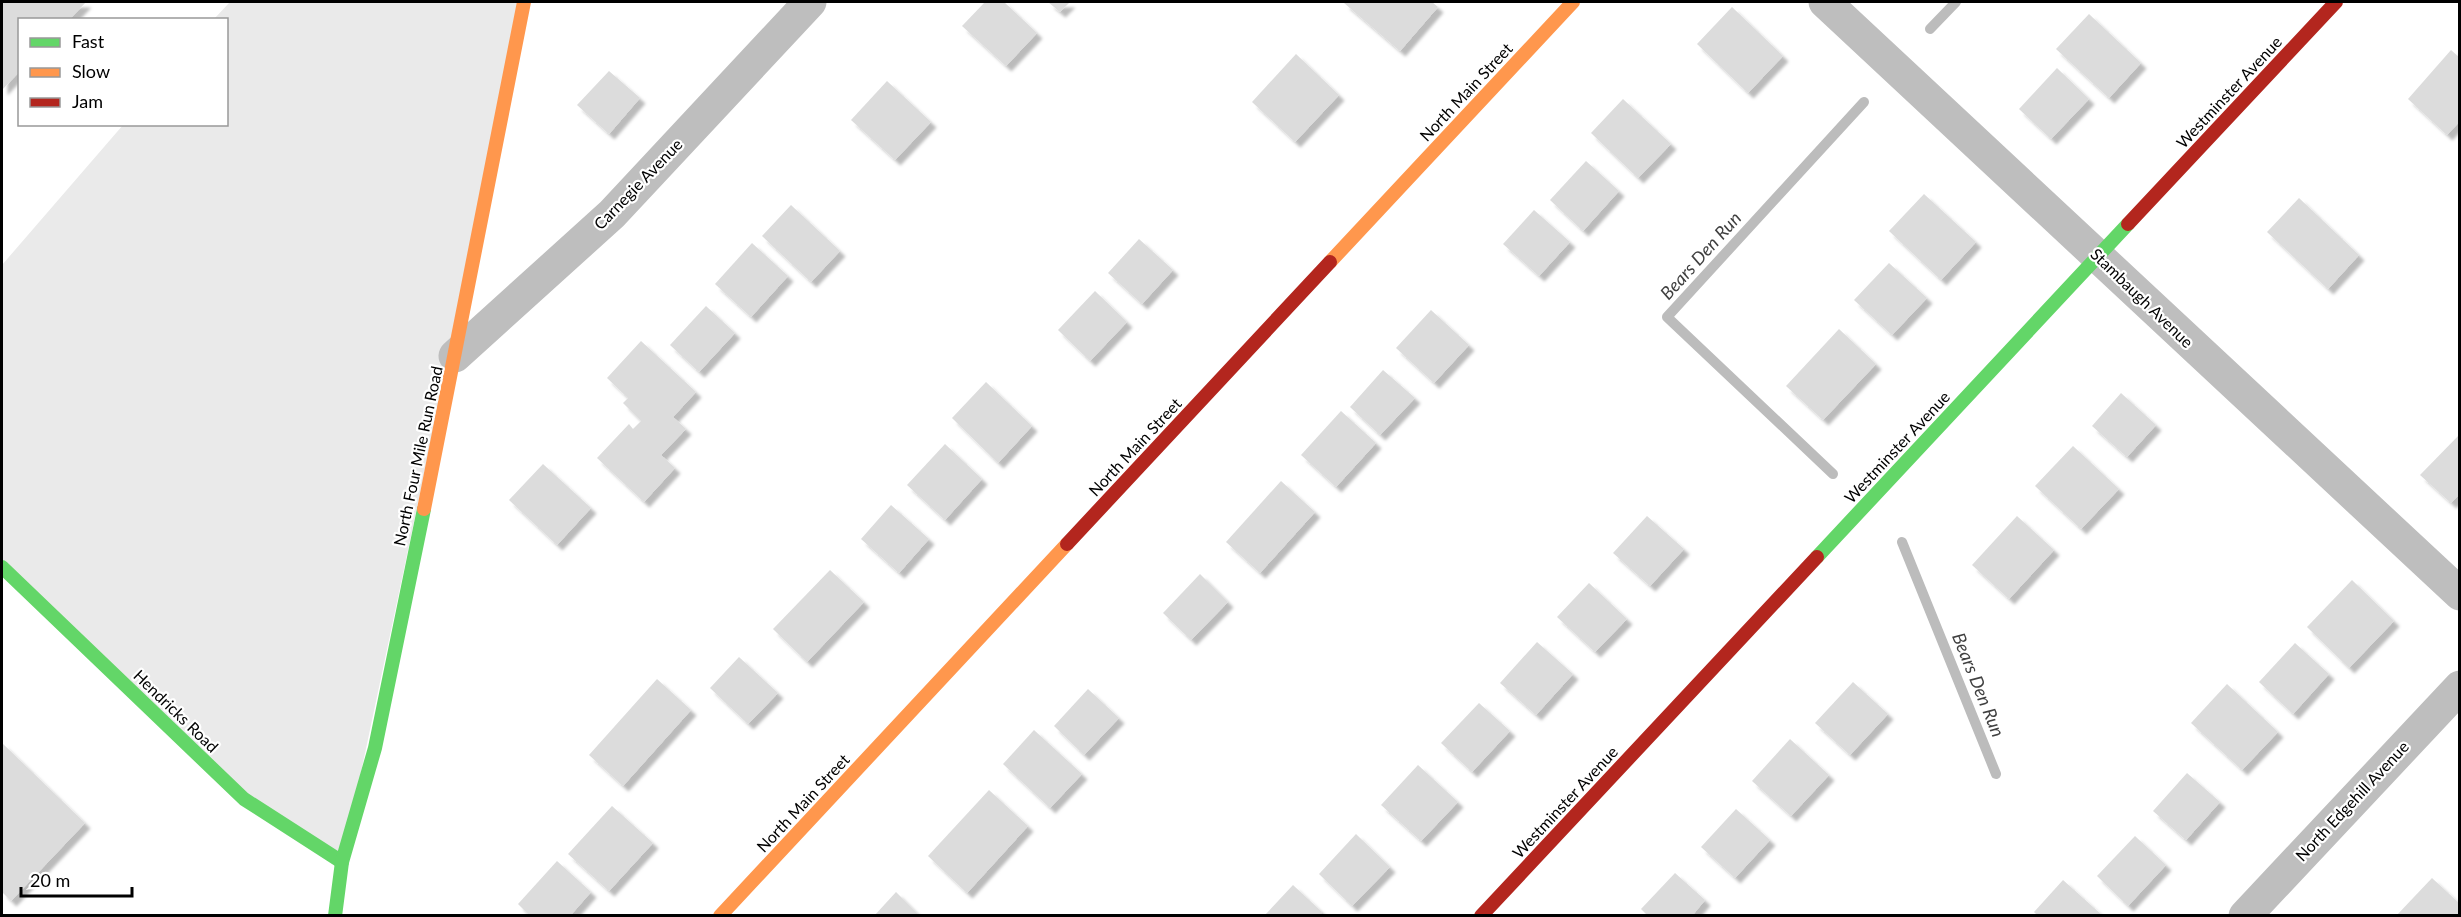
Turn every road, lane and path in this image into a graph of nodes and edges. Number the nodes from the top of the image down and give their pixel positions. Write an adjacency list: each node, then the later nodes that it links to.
1 (524, 2): 7 (street, North Four Mile Run Road)
2 (810, 2): 7 (street, Carnegie Avenue)
3 (1573, 2): 13 (street, North Main Street)
4 (1825, 2): 6 (street, Stambaugh Avenue)
5 (2336, 2): 6 (street, Westminster Avenue)
6 (2098, 256): 9 (street, Stambaugh Avenue); 14 (street, Westminster Avenue)
7 (456, 356): 11 (street, North Four Mile Run Road)
8 (2, 567): 11 (street, Hendricks Road)
9 (2460, 594)
10 (2460, 687): 15 (street, North Edgehill Avenue)
11 (342, 862): 12 (street, North Four Mile Run Road)
12 (335, 915)
13 (720, 915)
14 (1481, 915)
15 (2245, 915)

